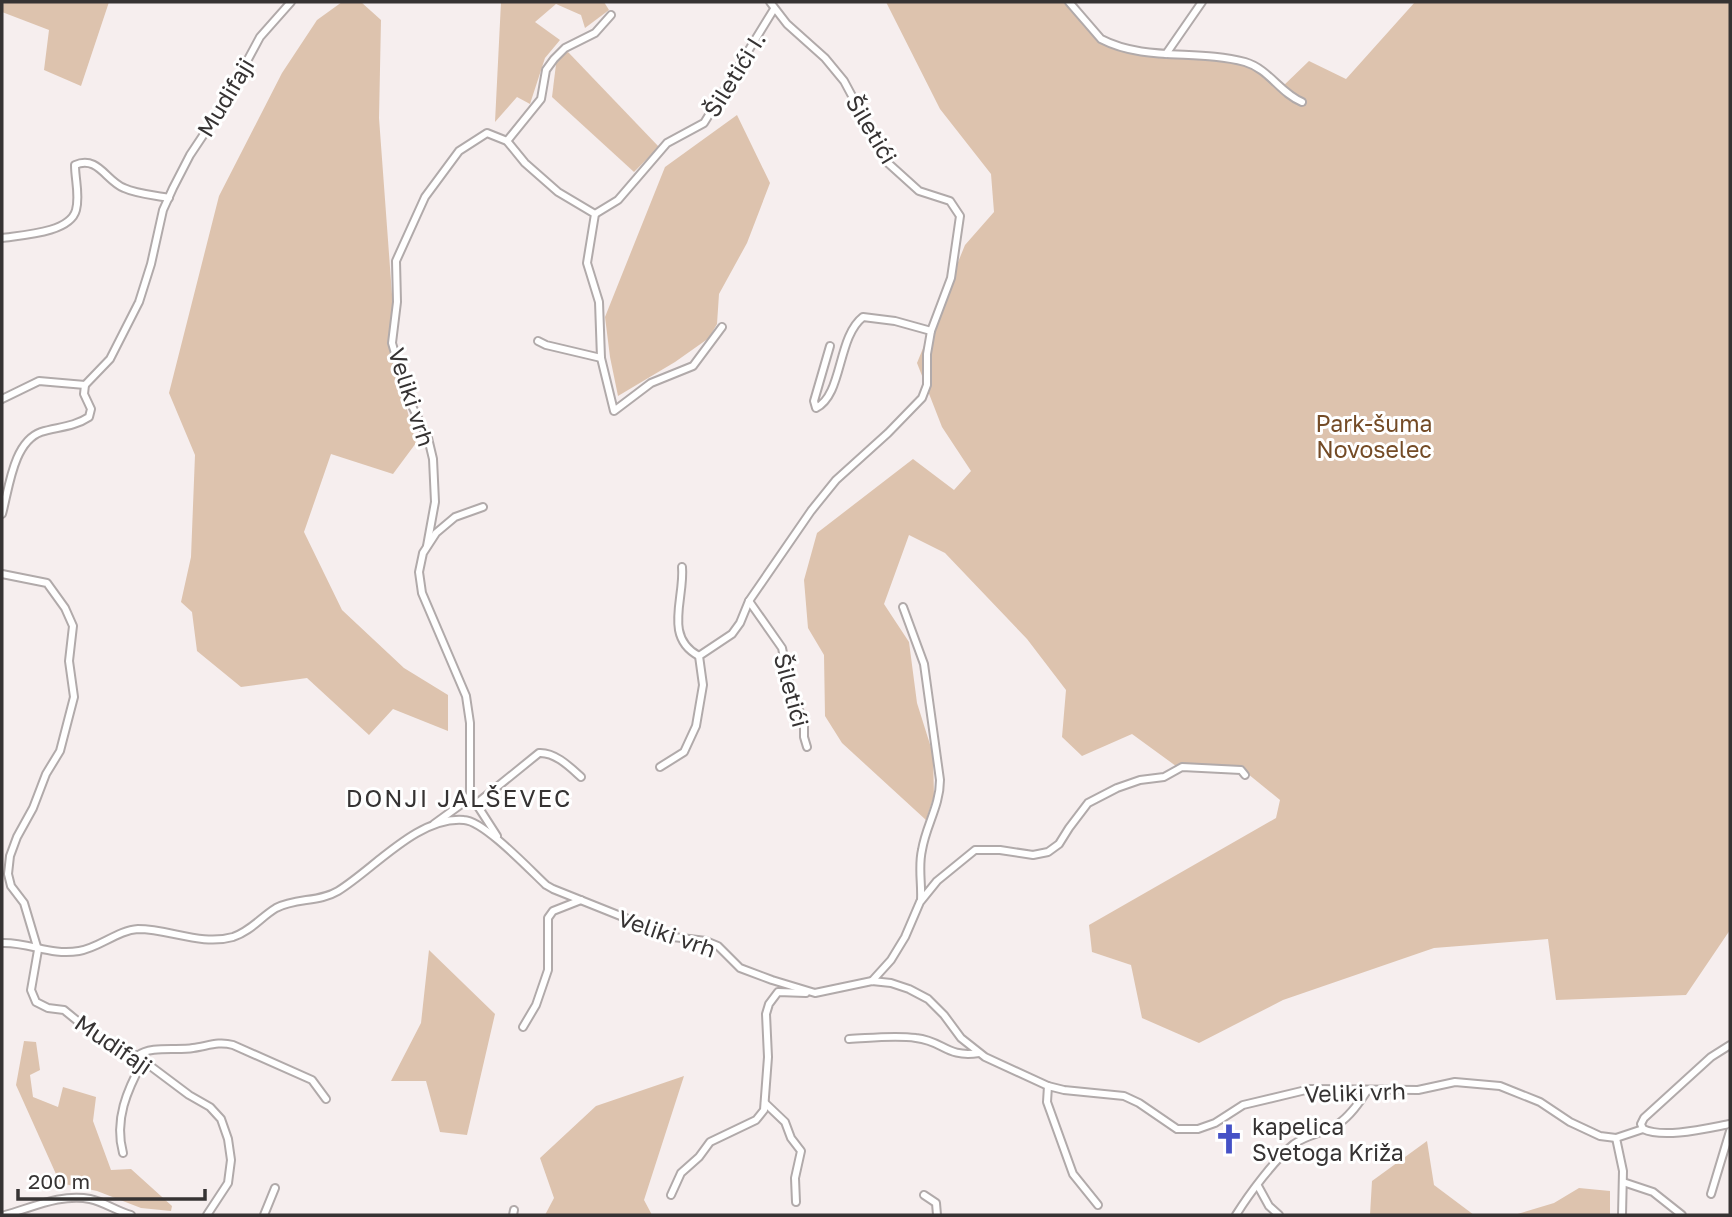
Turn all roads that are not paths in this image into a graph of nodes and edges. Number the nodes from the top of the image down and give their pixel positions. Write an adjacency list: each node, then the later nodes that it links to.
1 (291, 2): 10 (street, Mudifaji)
2 (770, 2): 5 (street, Šiletići)
3 (1069, 2): 7 (street)
4 (1202, 2): 7 (street)
5 (774, 9): 11 (street, Šiletići I.); 14 (street, Šiletići)
6 (611, 15): 9 (street)
7 (1166, 54): 8 (street)
8 (1302, 102)
9 (507, 141): 11 (street); 22 (street, Veliki vrh)
10 (169, 198): 12 (street); 18 (street, Mudifaji)
11 (595, 214): 17 (street)
12 (2, 238)
13 (722, 327): 17 (street)
14 (931, 331): 16 (street); 25 (street, Šiletići)
15 (538, 341): 17 (street)
16 (830, 346)
17 (601, 358)
18 (85, 385): 19 (street); 21 (street)
19 (2, 399)
20 (483, 507): 22 (street)
21 (2, 514)
22 (427, 546): 32 (street, Veliki vrh)
23 (682, 567): 27 (street)
24 (2, 574): 36 (street, Mudifaji)
25 (749, 601): 27 (street, Šiletići); 28 (street, Šiletići)
26 (903, 607): 38 (street)
27 (699, 656): 29 (street)
28 (807, 747)
29 (660, 766)
30 (1245, 775): 38 (street)
31 (581, 777): 33 (street)
32 (470, 794): 33 (street, Veliki vrh); 34 (street, Veliki vrh)
33 (476, 804): 35 (street, Veliki vrh)
34 (431, 826): 35 (street, Veliki vrh); 40 (street, Veliki vrh)
35 (503, 845): 37 (street, Veliki vrh)
36 (5, 864): 40 (street, Mudifaji)
37 (581, 900): 42 (street, Veliki vrh); 43 (street)
38 (920, 902): 41 (street)
39 (2, 943): 40 (street, Veliki vrh)
40 (38, 950): 47 (street, Mudifaji)
41 (872, 981): 42 (street, Veliki vrh); 46 (street, Veliki vrh)
42 (815, 993): 51 (street)
43 (523, 1027)
44 (849, 1040): 46 (street)
45 (1730, 1045): 53 (street)
46 (979, 1053): 48 (street, Veliki vrh)
47 (140, 1059): 50 (street); 56 (street); 67 (street, Mudifaji)
48 (1048, 1086): 49 (street, Veliki vrh); 64 (street)
49 (1367, 1091): 55 (street, Veliki vrh); 58 (street)
50 (326, 1099)
51 (765, 1104): 61 (street); 63 (street)
52 (1730, 1124): 53 (street)
53 (1643, 1129): 55 (street)
54 (1730, 1131): 60 (street)
55 (1616, 1138): 57 (street)
56 (123, 1153)
57 (1623, 1182): 72 (street); 73 (street)
58 (1258, 1185): 70 (street); 71 (street)
59 (275, 1188): 68 (street)
60 (1711, 1194)
61 (671, 1195)
62 (924, 1195): 69 (street)
63 (796, 1202)
64 (1098, 1206)
65 (5, 1215): 66 (street)
66 (131, 1215)
67 (207, 1215)
68 (264, 1215)
69 (937, 1215)
70 (1236, 1215)
71 (1279, 1215)
72 (1622, 1215)
73 (1682, 1215)

